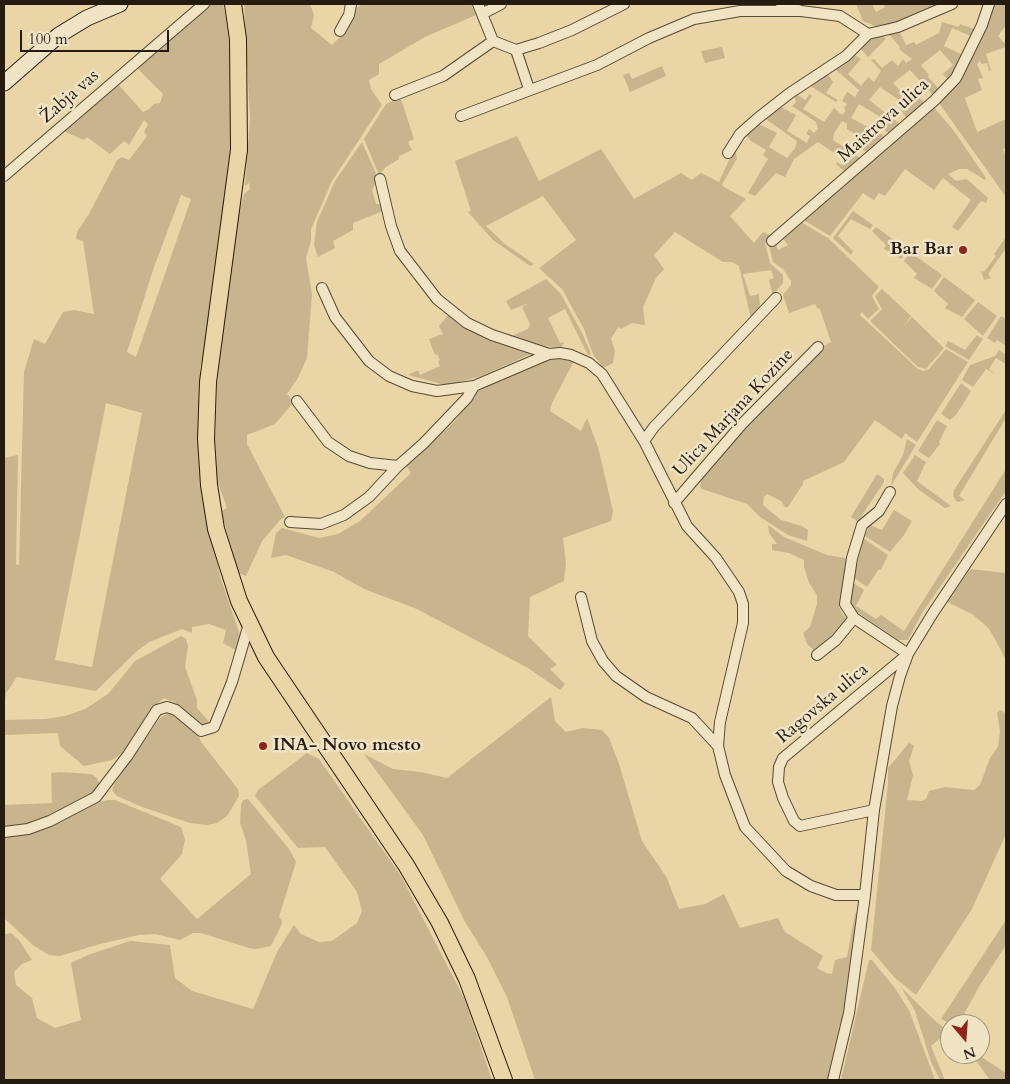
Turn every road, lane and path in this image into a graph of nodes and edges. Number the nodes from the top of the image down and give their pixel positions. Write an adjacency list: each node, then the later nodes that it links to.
1 (120, 4): 16 (main road)
2 (204, 4): 21 (street, Žabja vas)
3 (233, 4): 38 (main road)
4 (351, 4): 12 (street)
5 (501, 4): 10 (street)
6 (624, 4): 15 (street)
7 (781, 4): 11 (street)
8 (952, 4): 13 (street)
9 (989, 4): 23 (street, Maistrova ulica)
10 (480, 9): 14 (street)
11 (801, 11): 13 (street); 17 (street)
12 (340, 31)
13 (868, 34): 20 (street)
14 (493, 41): 15 (street); 18 (street)
15 (516, 50): 17 (street)
16 (4, 83)
17 (529, 89): 19 (street)
18 (395, 95)
19 (462, 116)
20 (728, 153)
21 (4, 176)
22 (380, 179): 27 (street)
23 (784, 245)
24 (322, 288): 28 (street)
25 (776, 298): 30 (street)
26 (818, 347): 33 (street, Ulica Marjana Kozine)
27 (549, 354): 28 (street); 30 (street, Ulica Marjana Kozine)
28 (474, 386): 31 (street)
29 (297, 401): 31 (street)
30 (644, 441): 33 (street, Ulica Marjana Kozine)
31 (398, 466): 35 (street)
32 (890, 492): 37 (street)
33 (674, 503): 41 (street, Ulica Marjana Kozine)
34 (1006, 504): 39 (street, Ragovska ulica)
35 (290, 522)
36 (581, 597): 41 (street)
37 (854, 618): 39 (street); 40 (street)
38 (249, 624): 43 (street); 45 (main road)
39 (908, 654): 42 (street, Ragovska ulica); 42 (street, Ragovska ulica)
40 (817, 655)
41 (718, 746): 44 (street, Ulica Marjana Kozine)
42 (874, 810): 44 (street, Ragovska ulica)
43 (4, 832)
44 (865, 895): 46 (street, Ragovska ulica)
45 (504, 1080)
46 (832, 1080)

